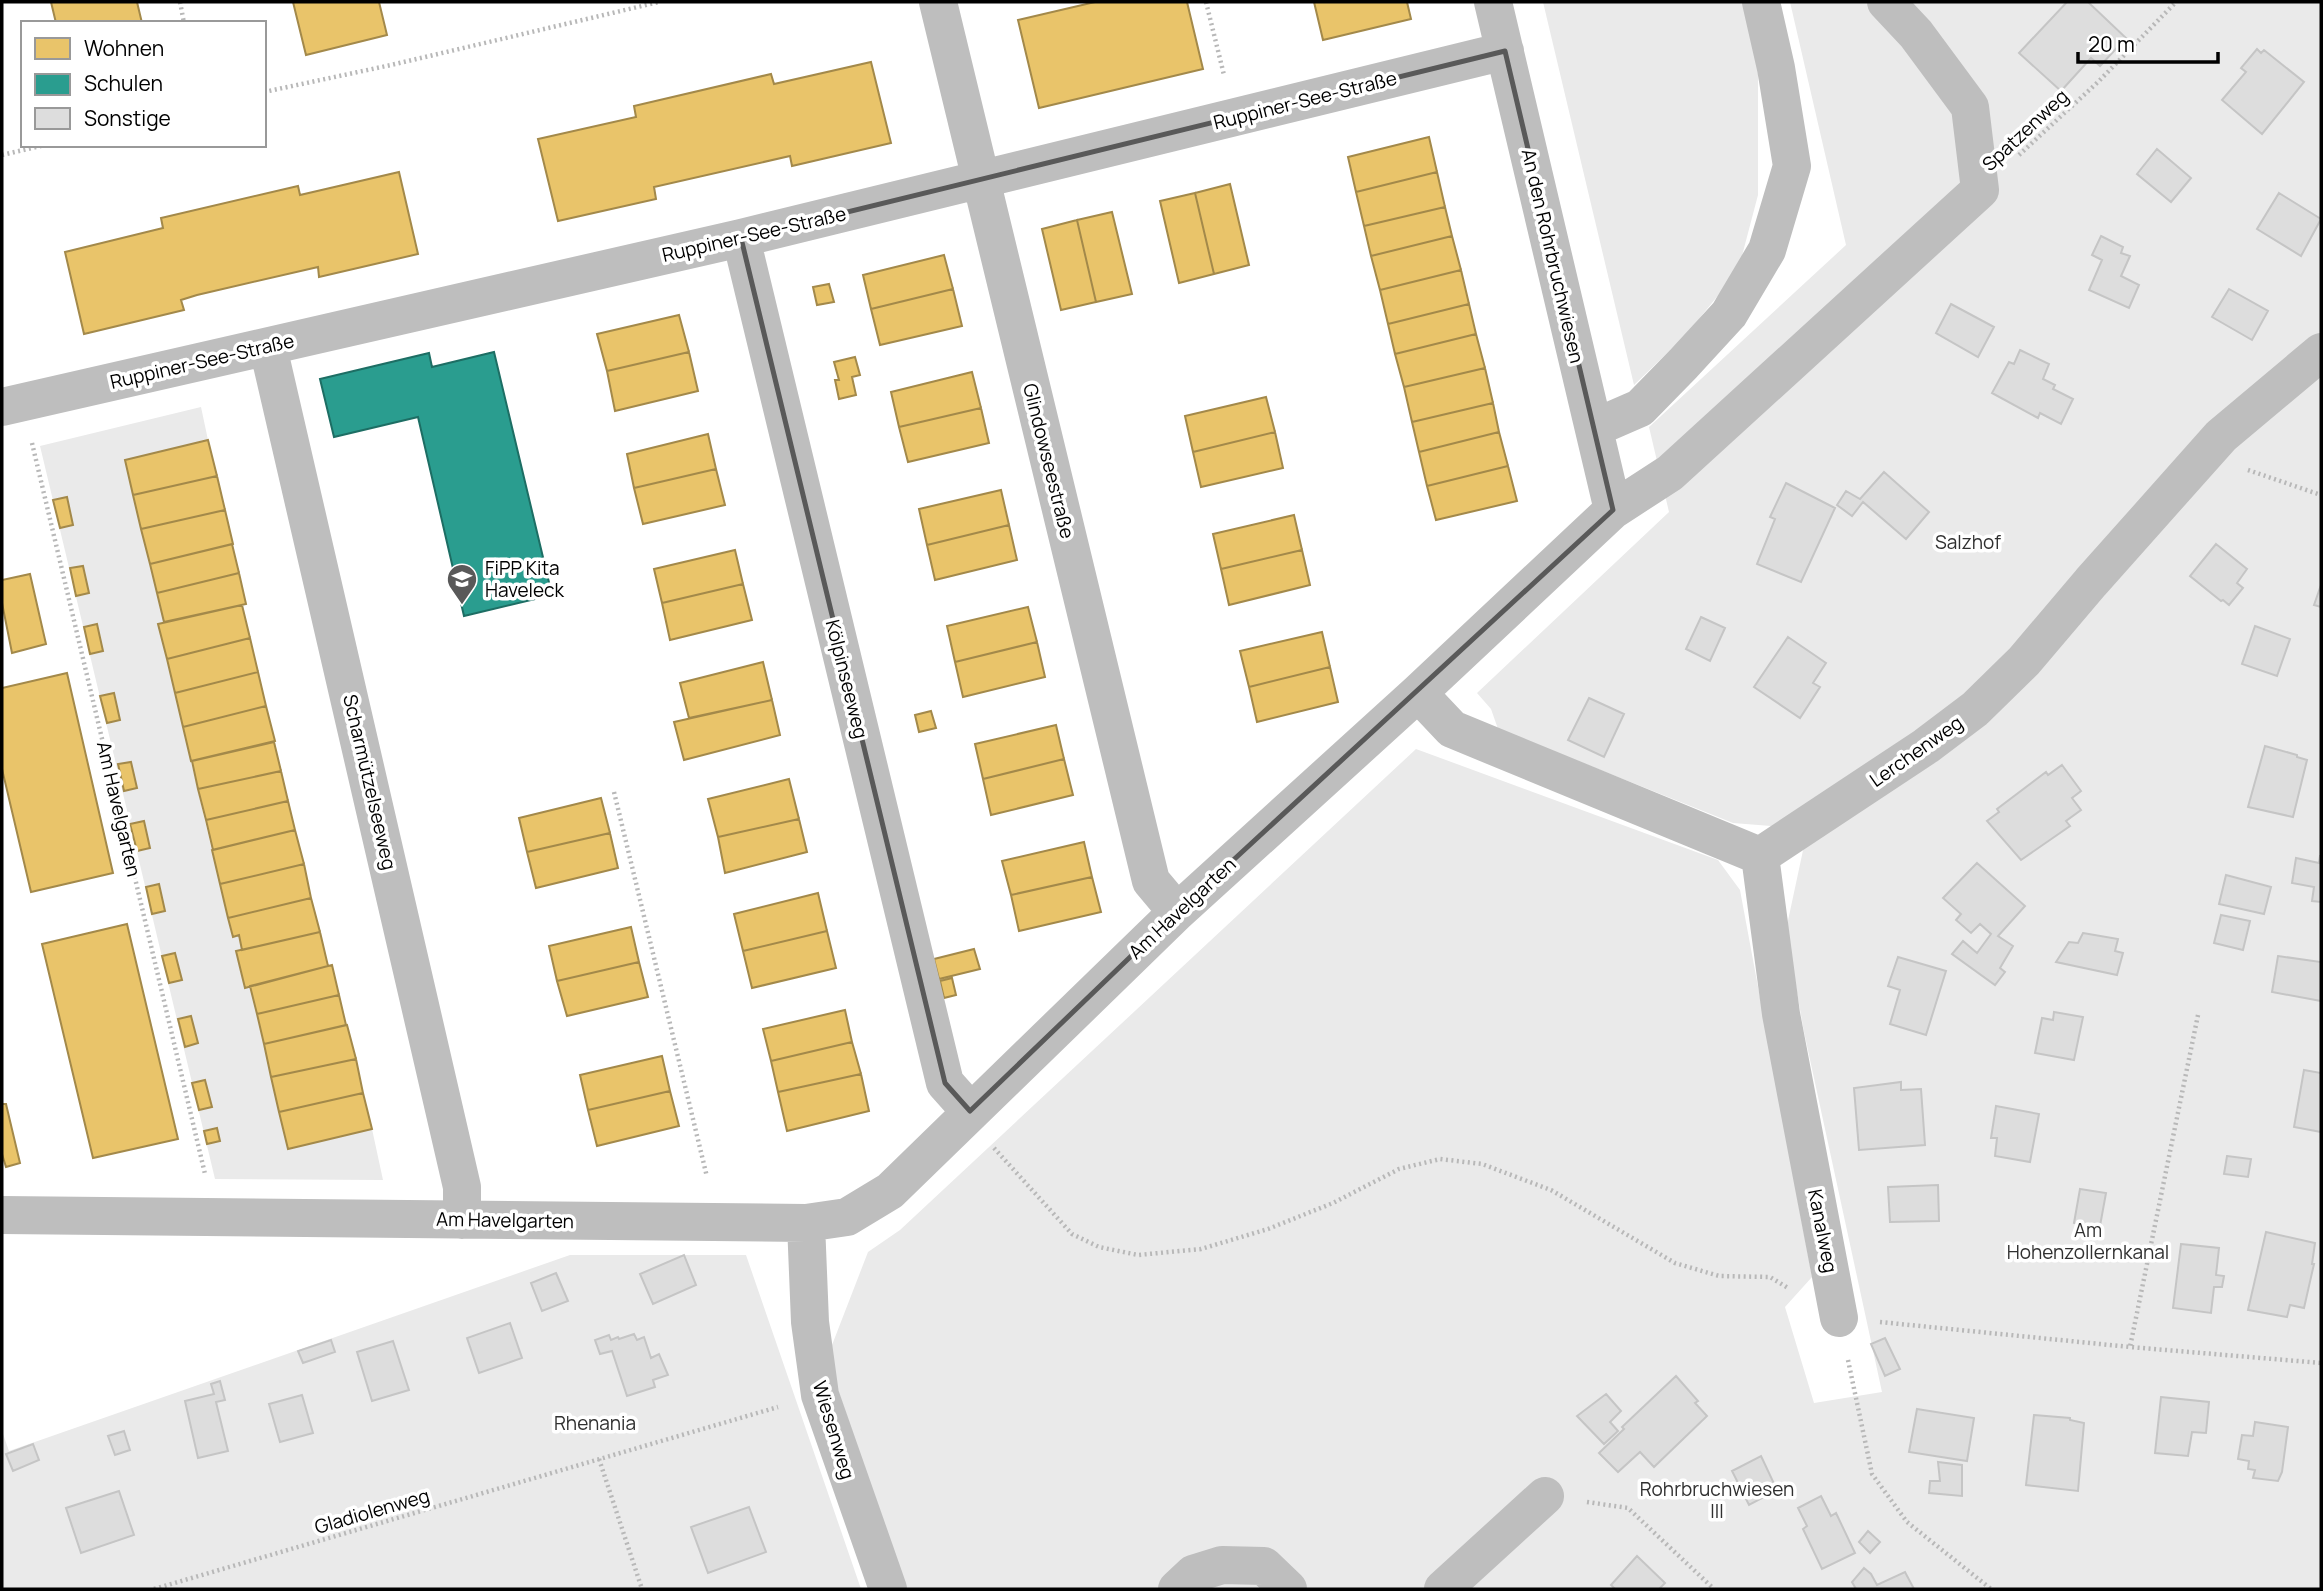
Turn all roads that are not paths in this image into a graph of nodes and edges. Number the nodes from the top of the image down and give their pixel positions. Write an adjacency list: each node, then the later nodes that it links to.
1 (938, 2): 6 (street, Glindowseestraße)
2 (1493, 2): 5 (street, An den Rohrbruchwiesen)
3 (1761, 2): 11 (street)
4 (1886, 2): 12 (street, Am Havelgarten)
5 (1505, 51): 6 (street, Ruppiner-See-Straße); 11 (street, An den Rohrbruchwiesen)
6 (980, 179): 7 (street, Ruppiner-See-Straße); 15 (street, Glindowseestraße)
7 (741, 238): 8 (street, Ruppiner-See-Straße); 16 (street, Kölpinseeweg)
8 (268, 347): 10 (street, Ruppiner-See-Straße); 18 (street, Scharmützelseeweg)
9 (2321, 352): 14 (street, Lerchenweg)
10 (12, 405)
11 (1594, 428): 12 (street, An den Rohrbruchwiesen)
12 (1613, 510): 13 (street, Am Havelgarten)
13 (1418, 693): 14 (street); 15 (street, Am Havelgarten)
14 (1760, 856): 20 (street, Kanalweg)
15 (1177, 912): 16 (street, Am Havelgarten)
16 (970, 1111): 19 (street, Am Havelgarten)
17 (2, 1215): 18 (street, Am Havelgarten)
18 (462, 1220): 19 (street, Am Havelgarten)
19 (806, 1223): 22 (street, Wiesenweg)
20 (1839, 1318)
21 (1545, 1496): 25 (street)
22 (888, 1589)
23 (1177, 1589): 24 (street)
24 (1288, 1589)
25 (1443, 1589)

